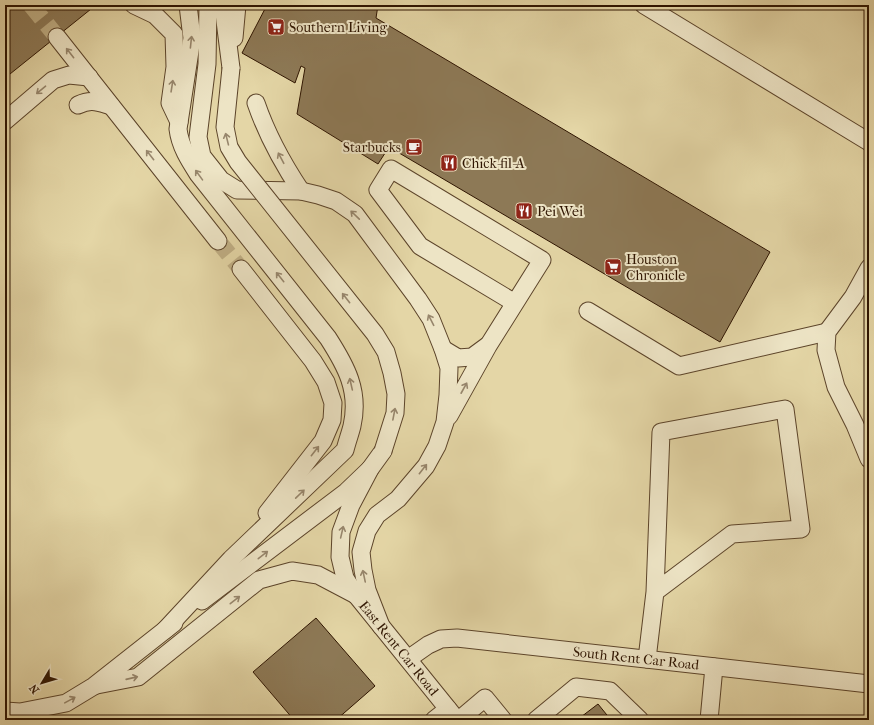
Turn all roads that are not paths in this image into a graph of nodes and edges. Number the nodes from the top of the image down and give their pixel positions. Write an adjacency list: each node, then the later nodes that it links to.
1 (134, 5): 8 (lane)
2 (162, 5): 8 (lane)
3 (188, 5): 16 (lane, one-way to 3)
4 (208, 5): 18 (lane)
5 (223, 5): 10 (lane)
6 (237, 5): 10 (lane)
7 (644, 5): 17 (lane)
8 (174, 34): 16 (lane, one-way to 8)
9 (57, 37): 11 (lane, one-way to 9)
10 (231, 68): 29 (lane, one-way to 10, bridge)
11 (89, 77): 14 (lane); 15 (lane, one-way to 15)
12 (256, 103): 18 (lane, one-way to 12)
13 (78, 105): 14 (lane)
14 (111, 106): 19 (lane, one-way to 14)
15 (5, 121)
16 (179, 122): 30 (lane, one-way to 16)
17 (869, 142)
18 (301, 192): 26 (lane, one-way to 18)
19 (218, 241)
20 (869, 268): 24 (lane)
21 (241, 269): 30 (lane, one-way to 21)
22 (515, 303): 22 (lane); 25 (lane)
23 (588, 311): 24 (lane)
24 (826, 332): 28 (lane)
25 (488, 346): 26 (lane); 27 (lane, one-way to 25)
26 (444, 349): 27 (lane)
27 (445, 422): 33 (lane, one-way to 27)
28 (869, 459)
29 (370, 469): 32 (lane, East Rent Car Road, one-way to 29); 34 (lane, one-way to 29)
30 (231, 559): 34 (lane)
31 (655, 592): 31 (lane); 36 (lane)
32 (356, 595): 33 (lane, East Rent Car Road); 39 (lane, one-way to 32)
33 (381, 626): 35 (lane, East Rent Car Road)
34 (165, 630): 39 (lane)
35 (408, 659): 36 (lane, South Rent Car Road); 41 (lane, East Rent Car Road)
36 (647, 659): 37 (lane, South Rent Car Road)
37 (714, 667): 38 (lane, South Rent Car Road); 46 (lane)
38 (869, 684)
39 (94, 686): 40 (lane, one-way to 39)
40 (5, 711)
41 (454, 716): 42 (lane); 43 (lane)
42 (434, 720)
43 (503, 720)
44 (536, 720): 45 (lane)
45 (640, 720)
46 (709, 720)

